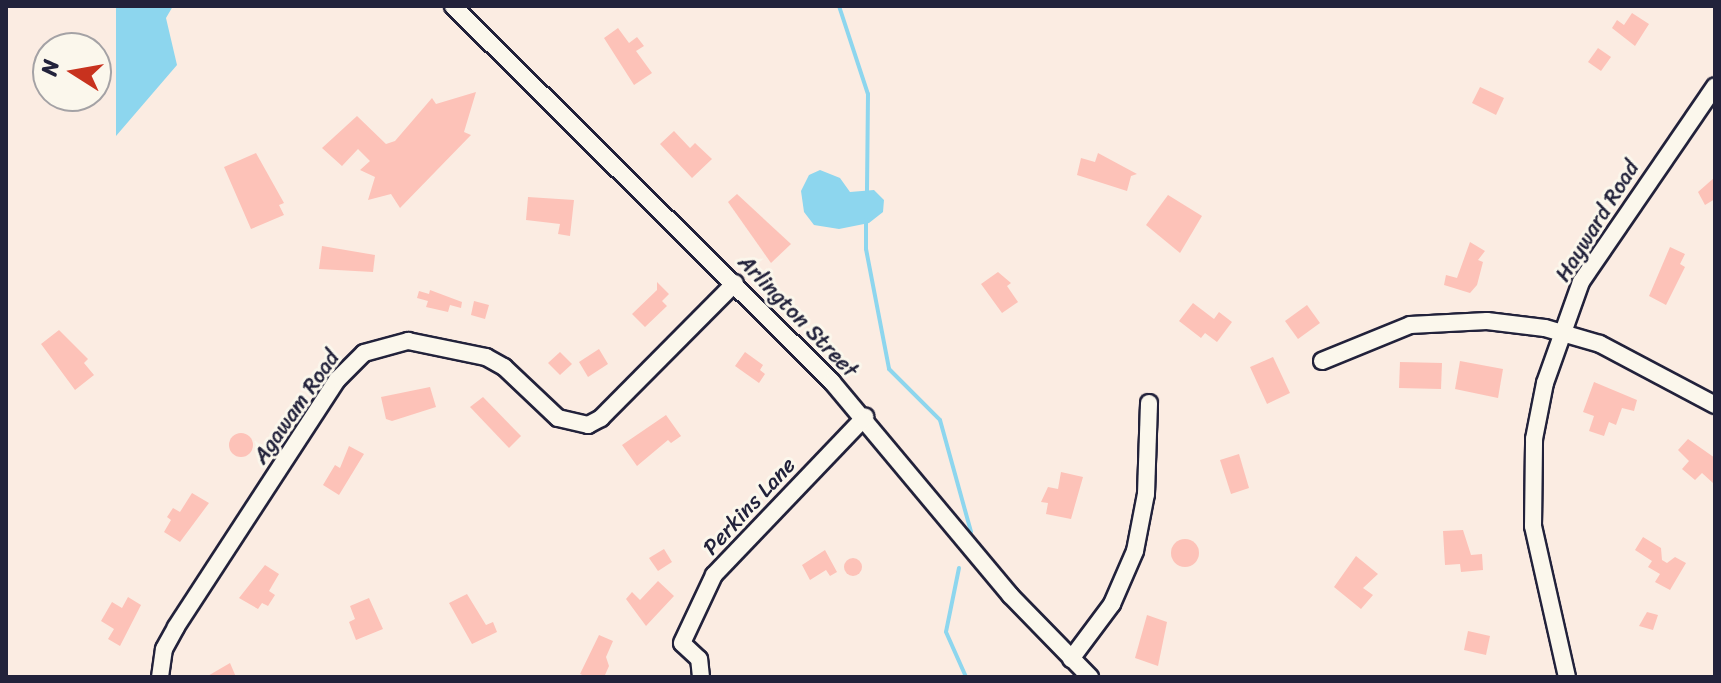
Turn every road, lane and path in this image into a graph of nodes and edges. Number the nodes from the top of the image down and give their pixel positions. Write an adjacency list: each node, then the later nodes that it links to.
1 (453, 6): 3 (street, Arlington Street)
2 (1715, 86): 4 (street, Hayward Road)
3 (735, 283): 8 (street, Arlington Street); 10 (street, Agawam Road)
4 (1560, 332): 5 (street); 7 (street); 13 (street, Hayward Road)
5 (1322, 361)
6 (1149, 403): 9 (street)
7 (1715, 405)
8 (865, 417): 9 (street, Arlington Street); 11 (street, Perkins Lane)
9 (1071, 659): 12 (street, Arlington Street)
10 (160, 677)
11 (701, 677)
12 (1090, 677)
13 (1567, 677)

